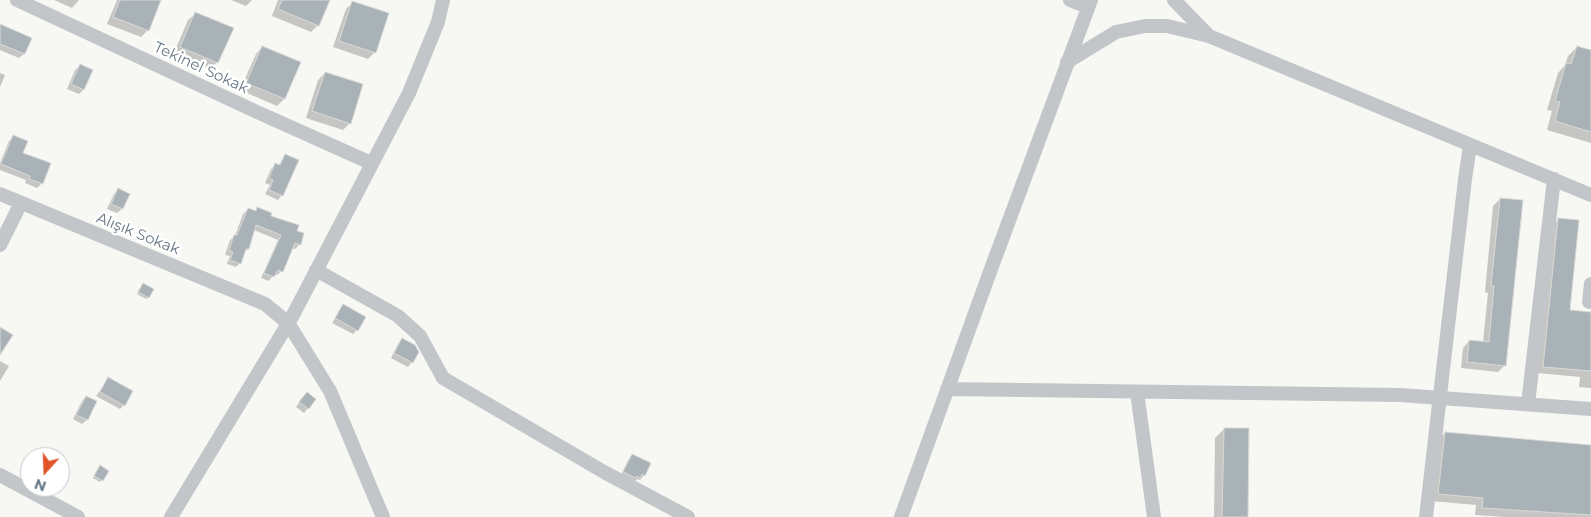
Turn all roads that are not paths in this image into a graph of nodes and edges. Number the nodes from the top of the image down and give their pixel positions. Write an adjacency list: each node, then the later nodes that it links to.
1 (17, 0): 9 (street, Tekinel Sokak)
2 (1070, 0): 5 (street)
3 (1174, 0): 6 (street)
4 (440, 1): 9 (street)
5 (1089, 4): 7 (street)
6 (1208, 36): 7 (street); 8 (street)
7 (1067, 62): 19 (street)
8 (1470, 146): 10 (street); 21 (street)
9 (372, 163): 15 (street)
10 (1554, 180): 12 (street); 22 (street)
11 (0, 194): 13 (street, Alışık Sokak)
12 (1591, 195)
13 (21, 203): 14 (street); 18 (street, Alışık Sokak)
14 (0, 246)
15 (316, 270): 18 (street); 28 (street)
16 (1591, 284): 17 (street)
17 (1589, 302)
18 (288, 322): 26 (street); 27 (street)
19 (947, 389): 20 (street); 29 (street)
20 (1137, 392): 21 (street); 30 (street)
21 (1439, 398): 22 (street); 31 (street)
22 (1528, 404): 23 (street)
23 (1591, 410)
24 (0, 475): 25 (street)
25 (78, 517)
26 (171, 517)
27 (383, 517)
28 (688, 517)
29 (901, 517)
30 (1154, 517)
31 (1426, 517)

